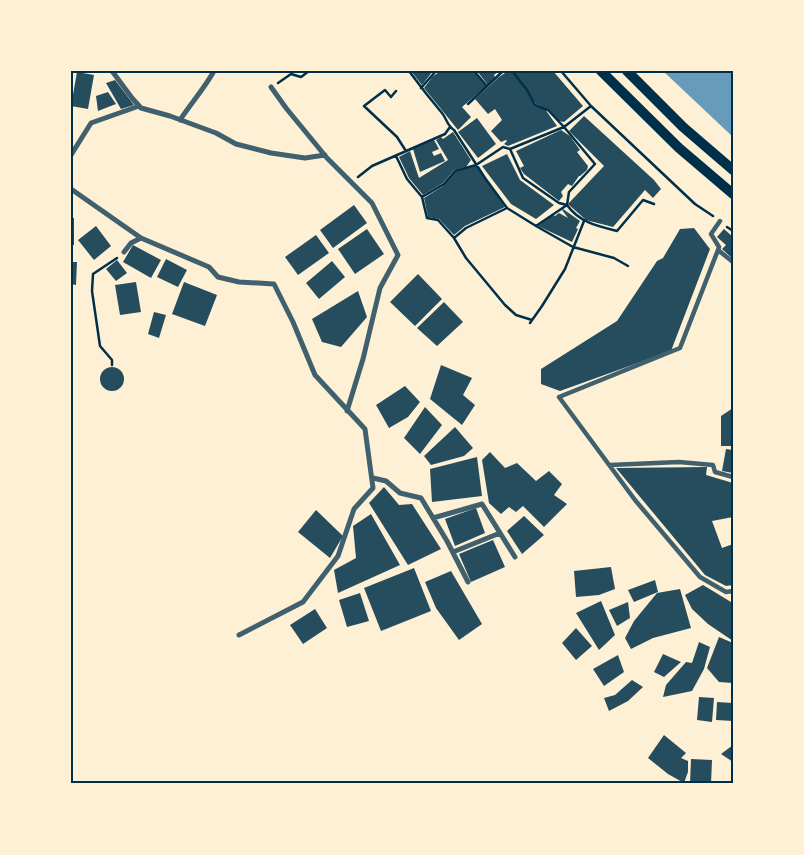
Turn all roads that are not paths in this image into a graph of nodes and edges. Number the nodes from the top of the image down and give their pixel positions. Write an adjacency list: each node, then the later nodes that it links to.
1 (112, 71): 6 (street)
2 (214, 71): 7 (street)
3 (601, 71): 12 (main road)
4 (627, 71): 10 (main road)
5 (271, 87): 8 (street)
6 (139, 106): 7 (street); 9 (street)
7 (180, 120): 8 (street)
8 (325, 155): 18 (street)
9 (71, 156)
10 (733, 170)
11 (71, 189): 14 (street)
12 (733, 194)
13 (720, 221): 15 (street)
14 (141, 238): 16 (street); 18 (street)
15 (718, 250): 17 (street); 19 (street)
16 (124, 252)
17 (733, 262)
18 (347, 411): 21 (street)
19 (610, 465): 20 (street); 27 (street)
20 (733, 477)
21 (373, 478): 22 (street); 28 (street)
22 (433, 518): 23 (street); 24 (street)
23 (500, 533): 24 (street); 25 (street)
24 (453, 552): 26 (street)
25 (515, 557)
26 (468, 582)
27 (733, 591)
28 (239, 635)

